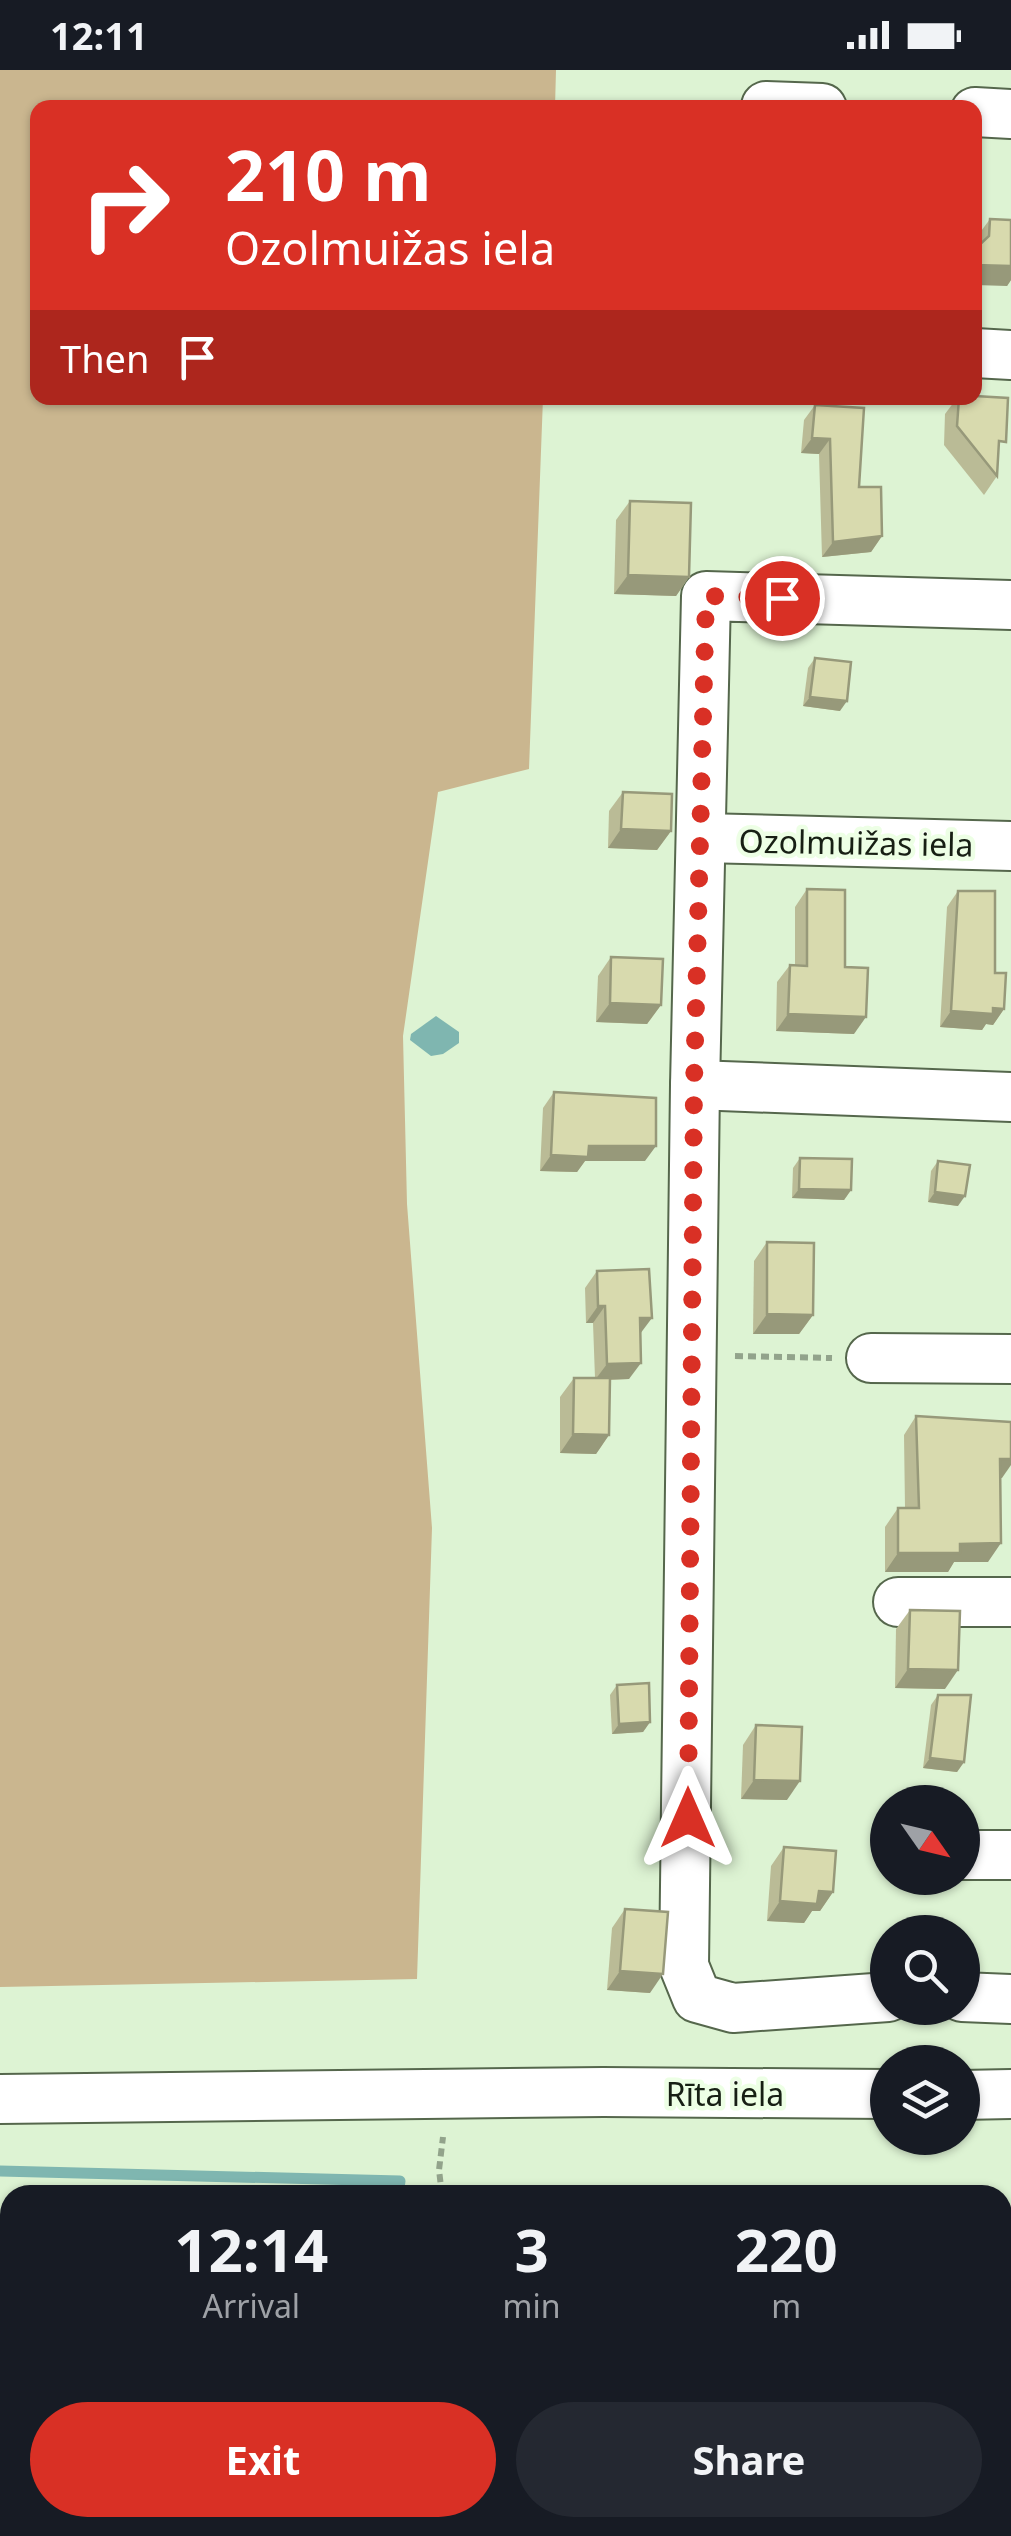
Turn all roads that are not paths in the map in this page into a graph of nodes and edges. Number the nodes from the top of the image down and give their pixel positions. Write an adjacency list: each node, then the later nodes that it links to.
1 (982, 112): 2 (street)
2 (1011, 114)
3 (982, 353): 4 (street)
4 (1011, 355)
5 (1011, 605): 6 (street)
6 (702, 838): 7 (street, Ozolmuižas iela); 8 (street)
7 (1011, 846)
8 (694, 1085): 9 (street); 16 (street)
9 (1011, 1097)
10 (871, 1358): 11 (street)
11 (1011, 1359)
12 (898, 1602): 13 (street)
13 (1011, 1602)
14 (980, 1855): 15 (street)
15 (1011, 1855)
16 (870, 1998)
17 (980, 1998): 18 (street)
18 (1011, 1999)
19 (870, 2094): 22 (street, Rīta iela)
20 (1011, 2094): 21 (street)
21 (980, 2095)
22 (0, 2099)

